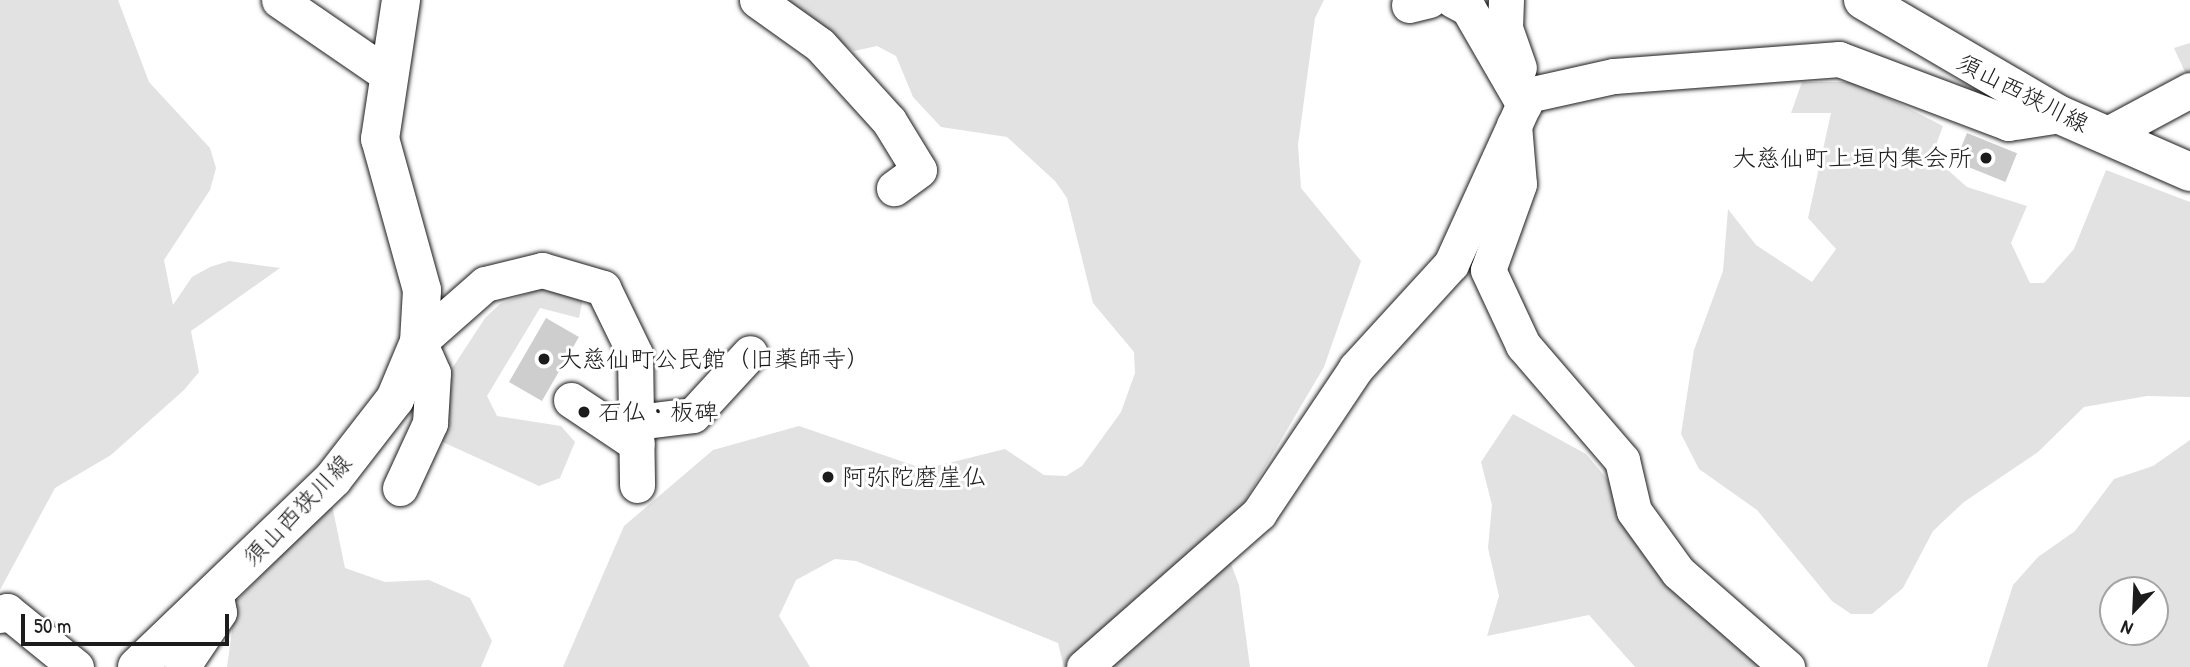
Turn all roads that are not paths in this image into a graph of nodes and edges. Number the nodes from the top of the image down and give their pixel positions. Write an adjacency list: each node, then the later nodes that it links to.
1 (279, 0): 7 (street)
2 (401, 0): 7 (main road, 須山西狭川線)
3 (757, 0): 13 (street)
4 (1453, 0): 9 (street)
5 (1506, 0): 9 (street)
6 (1863, 0): 10 (main road, 須山西狭川線)
7 (388, 75): 14 (main road, 須山西狭川線)
8 (2190, 90): 11 (street)
9 (1522, 108): 10 (street); 25 (street); 26 (street)
10 (2060, 115): 11 (main road, 須山西狭川線)
11 (2106, 135): 12 (main road, 須山西狭川線)
12 (2190, 172)
13 (894, 188)
14 (419, 342): 17 (street); 19 (street); 20 (main road, 須山西狭川線)
15 (750, 353): 17 (street)
16 (572, 400): 17 (street)
17 (637, 433): 18 (street)
18 (637, 485)
19 (400, 488)
20 (215, 592): 23 (main road, 須山西狭川線); 24 (street)
21 (0, 615): 22 (street)
22 (76, 667)
23 (137, 667)
24 (182, 667)
25 (1084, 667)
26 (1787, 667)

